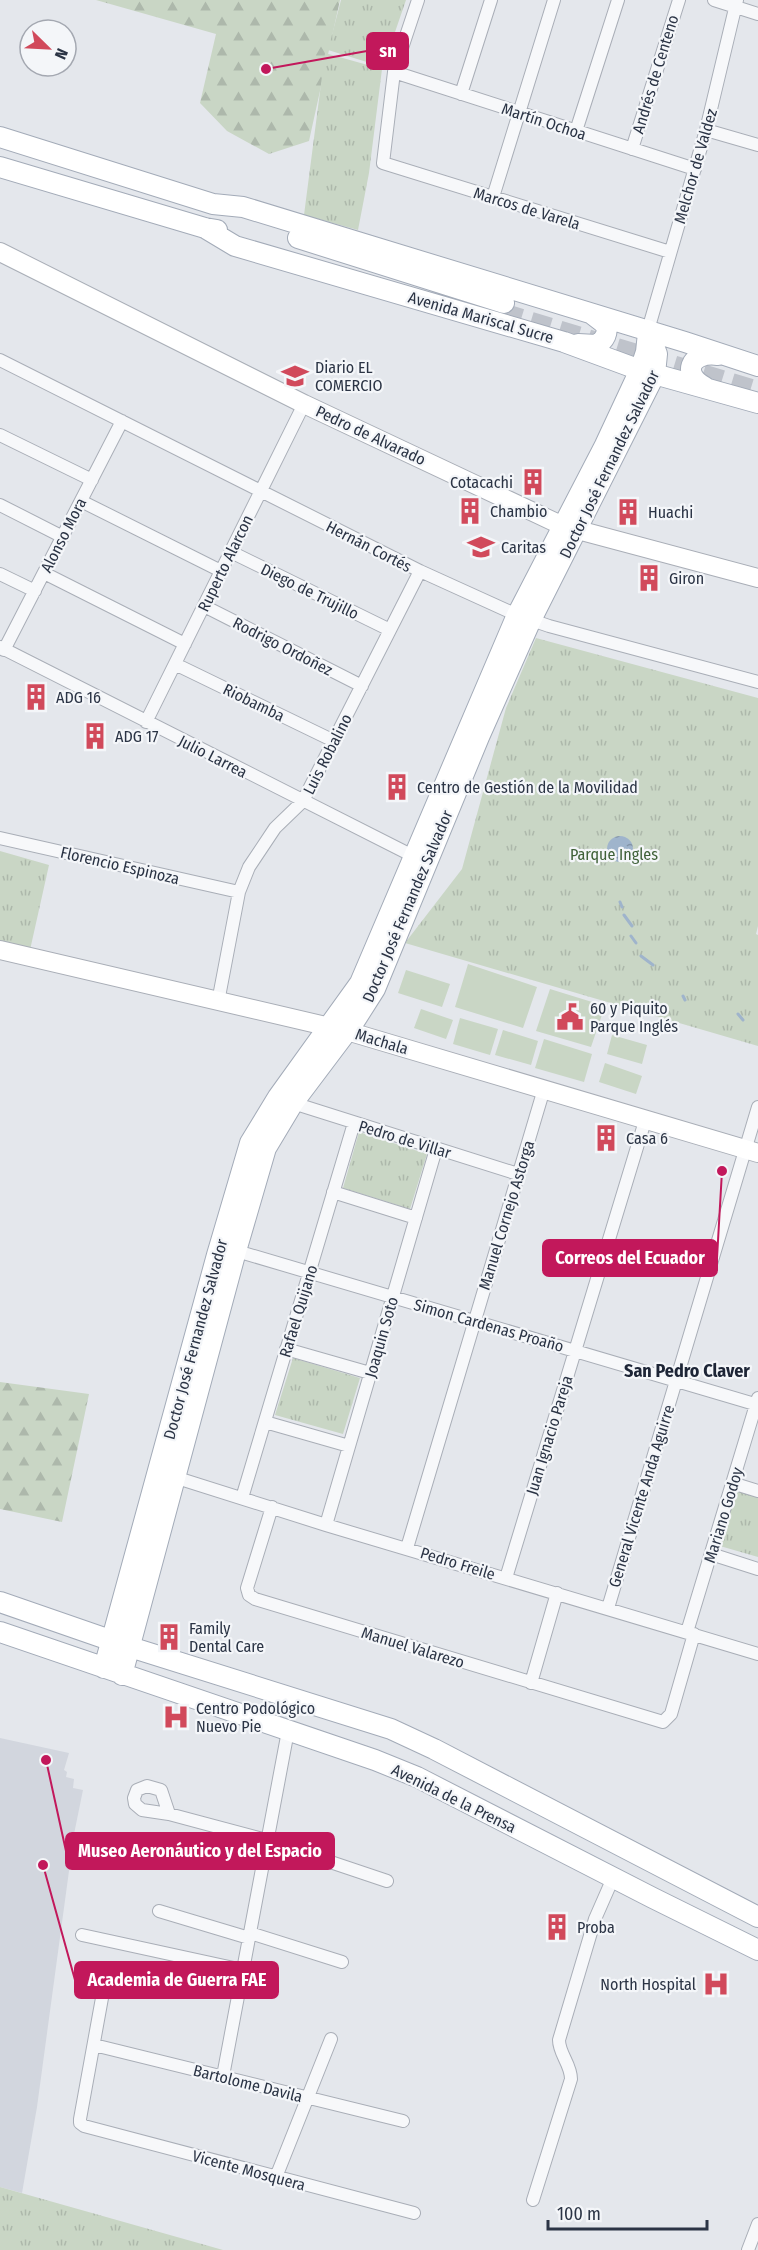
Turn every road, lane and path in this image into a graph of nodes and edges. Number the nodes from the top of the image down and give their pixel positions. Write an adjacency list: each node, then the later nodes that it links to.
1 (418, 0): 9 (street)
2 (490, 0): 10 (street)
3 (554, 0): 11 (street)
4 (618, 0): 13 (street)
5 (679, 0): 16 (street, Andrés de Centeno)
6 (714, 0): 7 (street)
7 (736, 4): 8 (street); 12 (street, Melchor de Valdez)
8 (758, 14)
9 (394, 72): 10 (street, Martín Ochoa); 19 (street, Marcos de Varela)
10 (461, 94): 11 (street, Martín Ochoa)
11 (519, 113): 13 (street, Martín Ochoa); 19 (street)
12 (706, 130): 15 (street); 18 (street, Melchor de Valdez)
13 (576, 131): 16 (street, Martín Ochoa)
14 (0, 137): 20 (main road, Avenida Mariscal Sucre)
15 (758, 146)
16 (632, 149): 18 (street, Martín Ochoa)
17 (0, 167): 21 (main road, Avenida Mariscal Sucre)
18 (695, 169): 23 (street, Melchor de Valdez)
19 (493, 197): 23 (street, Marcos de Varela)
20 (213, 204): 21 (main road, Avenida Mariscal Sucre); 24 (main road, Avenida Mariscal Sucre)
21 (205, 228): 26 (main road, Avenida Mariscal Sucre)
22 (0, 252): 33 (main road, Pedro de Alvarado)
23 (670, 252): 25 (street, Melchor de Valdez)
24 (592, 314): 25 (main road, Avenida Mariscal Sucre); 26 (main road)
25 (648, 330): 27 (main road, Avenida Mariscal Sucre); 30 (main road, Doctor José Fernandez Salvador)
26 (564, 342): 30 (main road, Avenida Mariscal Sucre)
27 (729, 357): 29 (main road, Avenida Mariscal Sucre); 31 (main road)
28 (0, 360): 34 (street, Hernán Cortés)
29 (758, 366)
30 (648, 372): 31 (main road, Avenida Mariscal Sucre); 40 (main road, Doctor José Fernandez Salvador)
31 (705, 387): 32 (main road, Avenida Mariscal Sucre)
32 (758, 403)
33 (304, 404): 37 (street, Ruperto Alarcon); 40 (main road, Pedro de Alvarado)
34 (122, 421): 36 (street, Alonso Mora); 37 (street, Hernán Cortés)
35 (0, 435): 36 (street)
36 (92, 480): 38 (street, Alonso Mora)
37 (260, 492): 42 (street, Ruperto Alarcon); 44 (street, Hernán Cortés)
38 (81, 501): 41 (street, Alonso Mora); 43 (street)
39 (0, 505): 41 (street)
40 (570, 528): 47 (main road, Pedro de Alvarado); 50 (main road, Doctor José Fernandez Salvador)
41 (63, 537): 45 (street, Alonso Mora)
42 (231, 552): 43 (street, Ruperto Alarcon); 51 (street, Diego de Trujillo)
43 (221, 571): 49 (street, Ruperto Alarcon)
44 (420, 571): 50 (street, Hernán Cortés); 51 (street, Luis Robalino)
45 (44, 573): 48 (street, Alonso Mora); 52 (street)
46 (0, 574): 48 (street)
47 (758, 578)
48 (35, 591): 53 (street, Alonso Mora)
49 (204, 606): 52 (street, Ruperto Alarcon); 56 (street, Rodrigo Ordoñez)
50 (524, 618): 55 (street, Hernán Cortés); 61 (main road, Doctor José Fernandez Salvador)
51 (390, 630): 56 (street, Luis Robalino)
52 (185, 644): 54 (street, Ruperto Alarcon)
53 (2, 648): 57 (street, Julio Larrea)
54 (175, 664): 57 (street, Ruperto Alarcon); 58 (street, Riobamba)
55 (758, 682)
56 (362, 686): 58 (street, Luis Robalino)
57 (146, 722): 59 (street, Julio Larrea)
58 (334, 741): 59 (street, Luis Robalino)
59 (303, 801): 61 (street, Julio Larrea); 62 (street, Luis Robalino)
60 (0, 838): 62 (street, Florencio Espinoza)
61 (420, 859): 65 (main road, Doctor José Fernandez Salvador)
62 (239, 892): 64 (street, Luis Robalino)
63 (0, 950): 64 (main road, Machala)
64 (218, 1002): 65 (main road, Machala)
65 (337, 1028): 66 (main road, Machala); 67 (main road, Doctor José Fernandez Salvador); 76 (main road, Doctor José Fernandez Salvador)
66 (544, 1089): 69 (main road, Machala); 73 (street, Manuel Cornejo Astorga)
67 (293, 1102): 70 (street, Pedro de Villar); 76 (main road, Doctor José Fernandez Salvador)
68 (758, 1107): 72 (street, General Vicente Anda Aguirre)
69 (645, 1120): 72 (main road, Machala); 81 (street, Juan Ignacio Pareja)
70 (354, 1123): 71 (street, Pedro de Villar); 74 (street, Rafael Quijano)
71 (436, 1149): 73 (street, Pedro de Villar); 75 (street, Joaquin Soto)
72 (751, 1150): 83 (street, General Vicente Anda Aguirre)
73 (518, 1174): 79 (street, Manuel Cornejo Astorga)
74 (333, 1192): 75 (street); 77 (street, Rafael Quijano)
75 (416, 1218): 78 (street, Joaquin Soto)
76 (228, 1249): 77 (street, Simon Cardenas Proaño); 87 (main road, Doctor José Fernandez Salvador)
77 (309, 1272): 78 (street, Simon Cardenas Proaño); 80 (street, Rafael Quijano)
78 (393, 1297): 79 (street, Simon Cardenas Proaño); 82 (street, Joaquin Soto)
79 (475, 1321): 81 (street, Simon Cardenas Proaño); 93 (street, Manuel Cornejo Astorga)
80 (286, 1349): 82 (street); 85 (street, Rafael Quijano)
81 (575, 1350): 83 (street, Simon Cardenas Proaño); 96 (street, Juan Ignacio Pareja)
82 (370, 1373): 86 (street, Joaquin Soto)
83 (675, 1380): 84 (street, Simon Cardenas Proaño); 99 (street, General Vicente Anda Aguirre)
84 (757, 1402): 88 (street, Mariano Godoy)
85 (264, 1422): 86 (street); 90 (street, Rafael Quijano)
86 (349, 1446): 92 (street, Joaquin Soto)
87 (168, 1475): 90 (street, Pedro Freile); 102 (main road, Doctor José Fernandez Salvador)
88 (732, 1483): 89 (street); 94 (street, Mariano Godoy)
89 (758, 1491)
90 (242, 1498): 91 (street, Pedro Freile)
91 (272, 1507): 92 (street, Pedro Freile); 105 (street, Manuel Valarezo)
92 (326, 1525): 93 (street, Pedro Freile)
93 (407, 1548): 96 (street, Pedro Freile)
94 (711, 1554): 95 (street); 101 (street, Mariano Godoy)
95 (758, 1569)
96 (506, 1578): 97 (street, Pedro Freile)
97 (557, 1593): 99 (street, Pedro Freile); 105 (street)
98 (0, 1602): 102 (main road, Avenida de la Prensa)
99 (608, 1608): 101 (street, Pedro Freile)
100 (0, 1632): 104 (main road, Avenida de la Prensa)
101 (691, 1633): 103 (street, Pedro Freile); 106 (street, Mariano Godoy)
102 (121, 1644): 104 (main road, Doctor José Fernandez Salvador); 113 (main road, Avenida de la Prensa)
103 (758, 1654)
104 (113, 1671): 107 (main road, Avenida de la Prensa)
105 (531, 1683): 106 (street, Manuel Valarezo)
106 (667, 1720)
107 (288, 1731): 109 (street); 110 (main road, Avenida de la Prensa)
108 (170, 1814): 109 (street)
109 (268, 1840): 111 (street); 115 (street)
110 (613, 1878): 116 (main road, Avenida de la Prensa); 126 (street)
111 (387, 1881)
112 (159, 1911): 115 (street)
113 (758, 1917)
114 (82, 1935): 118 (street)
115 (250, 1935): 117 (street); 118 (street)
116 (758, 1950)
117 (342, 1962)
118 (243, 1970): 122 (street)
119 (104, 1987): 121 (street)
120 (331, 2039): 123 (street)
121 (94, 2045): 122 (street, Bartolome Davila); 125 (street, Vicente Mosquera)
122 (222, 2076): 123 (street, Bartolome Davila)
123 (308, 2098): 124 (street, Bartolome Davila); 125 (street)
124 (403, 2121)
125 (276, 2177): 127 (street, Vicente Mosquera)
126 (533, 2200)
127 (414, 2213)
128 (758, 2224): 129 (street)
129 (747, 2250)

